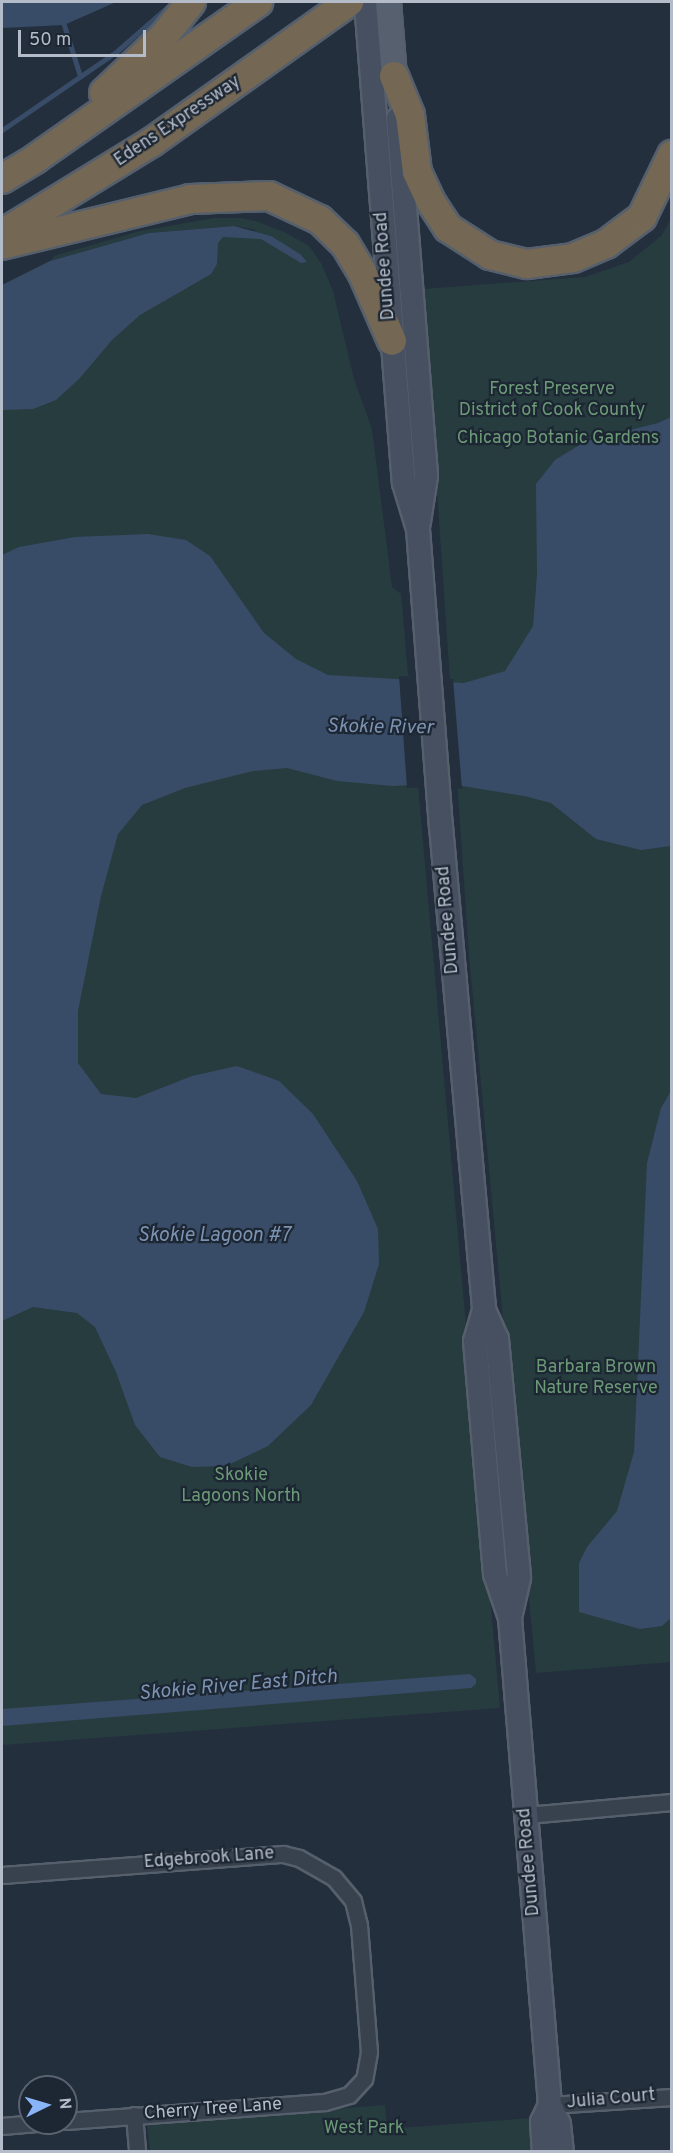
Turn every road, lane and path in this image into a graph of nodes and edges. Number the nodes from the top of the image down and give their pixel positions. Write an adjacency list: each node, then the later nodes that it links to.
1 (191, 2): 8 (highway)
2 (258, 2): 8 (highway)
3 (349, 2): 10 (highway, Edens Expressway)
4 (366, 2): 6 (main road, Dundee Road)
5 (388, 2): 6 (main road, Dundee Road)
6 (386, 63): 7 (highway); 12 (main road, Dundee Road); 13 (main road, Dundee Road)
7 (672, 155)
8 (35, 159): 9 (highway)
9 (2, 179)
10 (2, 234)
11 (2, 245): 12 (highway)
12 (392, 341): 13 (main road, Dundee Road)
13 (418, 529): 15 (main road, Dundee Road)
14 (672, 1802): 15 (street)
15 (526, 1815): 19 (main road, Dundee Road)
16 (2, 1875): 17 (street, Edgebrook Lane)
17 (357, 2088): 20 (street, Cherry Tree Lane)
18 (672, 2097): 19 (street, Julia Court)
19 (550, 2105): 25 (main road, Dundee Road); 26 (main road, Dundee Road)
20 (134, 2115): 21 (street, Cherry Tree Lane); 24 (street)
21 (78, 2120)
22 (18, 2125): 23 (street)
23 (2, 2126)
24 (137, 2151)
25 (544, 2151)
26 (562, 2151)

